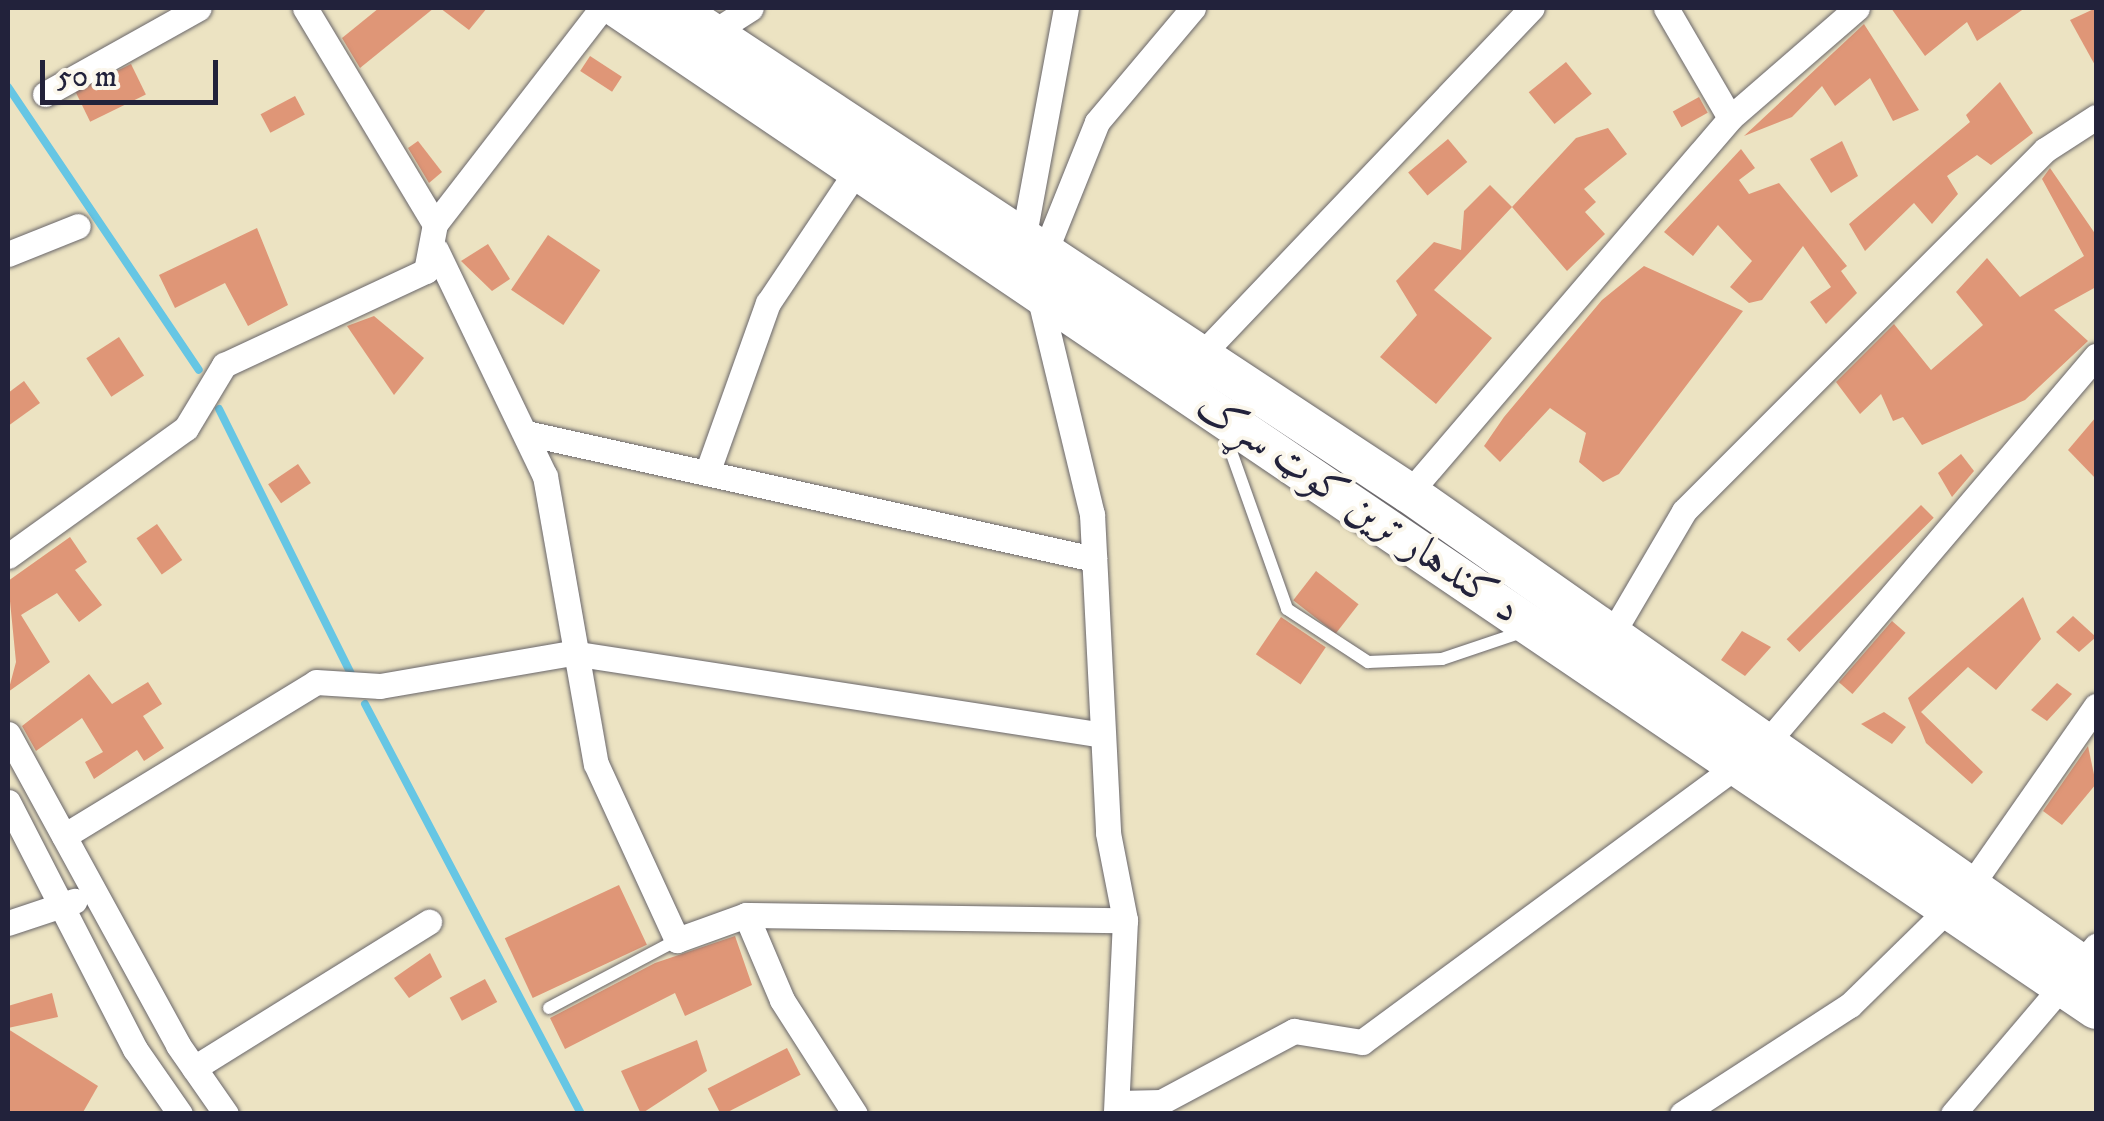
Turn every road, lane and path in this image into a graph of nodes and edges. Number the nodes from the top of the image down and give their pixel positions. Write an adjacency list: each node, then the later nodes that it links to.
1 (199, 8): 13 (street)
2 (305, 8): 18 (street)
3 (602, 8): 18 (street)
4 (618, 8): 16 (main road, د کندهار ترين کوټ سړک)
5 (674, 8): 12 (main road, د کندهار ترين کوټ سړک)
6 (751, 8): 12 (street)
7 (1066, 8): 20 (street)
8 (1194, 8): 20 (street)
9 (1532, 8): 21 (street)
10 (1666, 8): 15 (street)
11 (1857, 8): 15 (street)
12 (712, 33): 20 (main road, د کندهار ترين کوټ سړک)
13 (46, 94)
14 (2096, 117): 30 (street)
15 (1730, 118): 26 (street)
16 (858, 167): 20 (main road, د کندهار ترين کوټ سړک); 25 (street)
17 (78, 226): 19 (street)
18 (435, 237): 24 (street); 27 (street)
19 (8, 254)
20 (1034, 260): 21 (main road, د کندهار ترين کوټ سړک); 23 (main road, د کندهار ترين کوټ سړک); 28 (street)
21 (1202, 354): 23 (street); 26 (main road, د کندهار ترين کوټ سړک)
22 (2096, 356): 35 (street)
23 (1218, 412): 29 (main road, د کندهار ترين کوټ سړک); 29 (lane)
24 (526, 433): 25 (street); 31 (street)
25 (707, 473): 28 (street)
26 (1409, 494): 30 (main road, د کندهار ترين کوټ سړک)
27 (8, 556)
28 (1094, 559): 34 (street)
29 (1534, 628): 35 (main road, د کندهار ترين کوټ سړک)
30 (1609, 639): 35 (main road, د کندهار ترين کوټ سړک)
31 (572, 653): 34 (street); 37 (street); 45 (street)
32 (2096, 706): 39 (street)
33 (8, 734): 37 (street)
34 (1103, 735): 42 (street)
35 (1750, 756): 39 (main road, د کندهار ترين کوټ سړک); 49 (street)
36 (8, 802): 40 (street)
37 (64, 836): 38 (street)
38 (94, 892): 40 (street); 48 (street)
39 (1959, 899): 46 (main road, د کندهار ترين کوټ سړک); 53 (street)
40 (61, 906): 44 (street); 50 (street)
41 (746, 914): 42 (street); 45 (street); 52 (street)
42 (1126, 920): 49 (street)
43 (429, 922): 48 (street)
44 (8, 923)
45 (676, 940): 47 (lane)
46 (2087, 977): 54 (street)
47 (549, 1008)
48 (194, 1068): 51 (street)
49 (1117, 1108)
50 (180, 1114)
51 (226, 1114)
52 (855, 1114)
53 (1682, 1114)
54 (1954, 1114)

